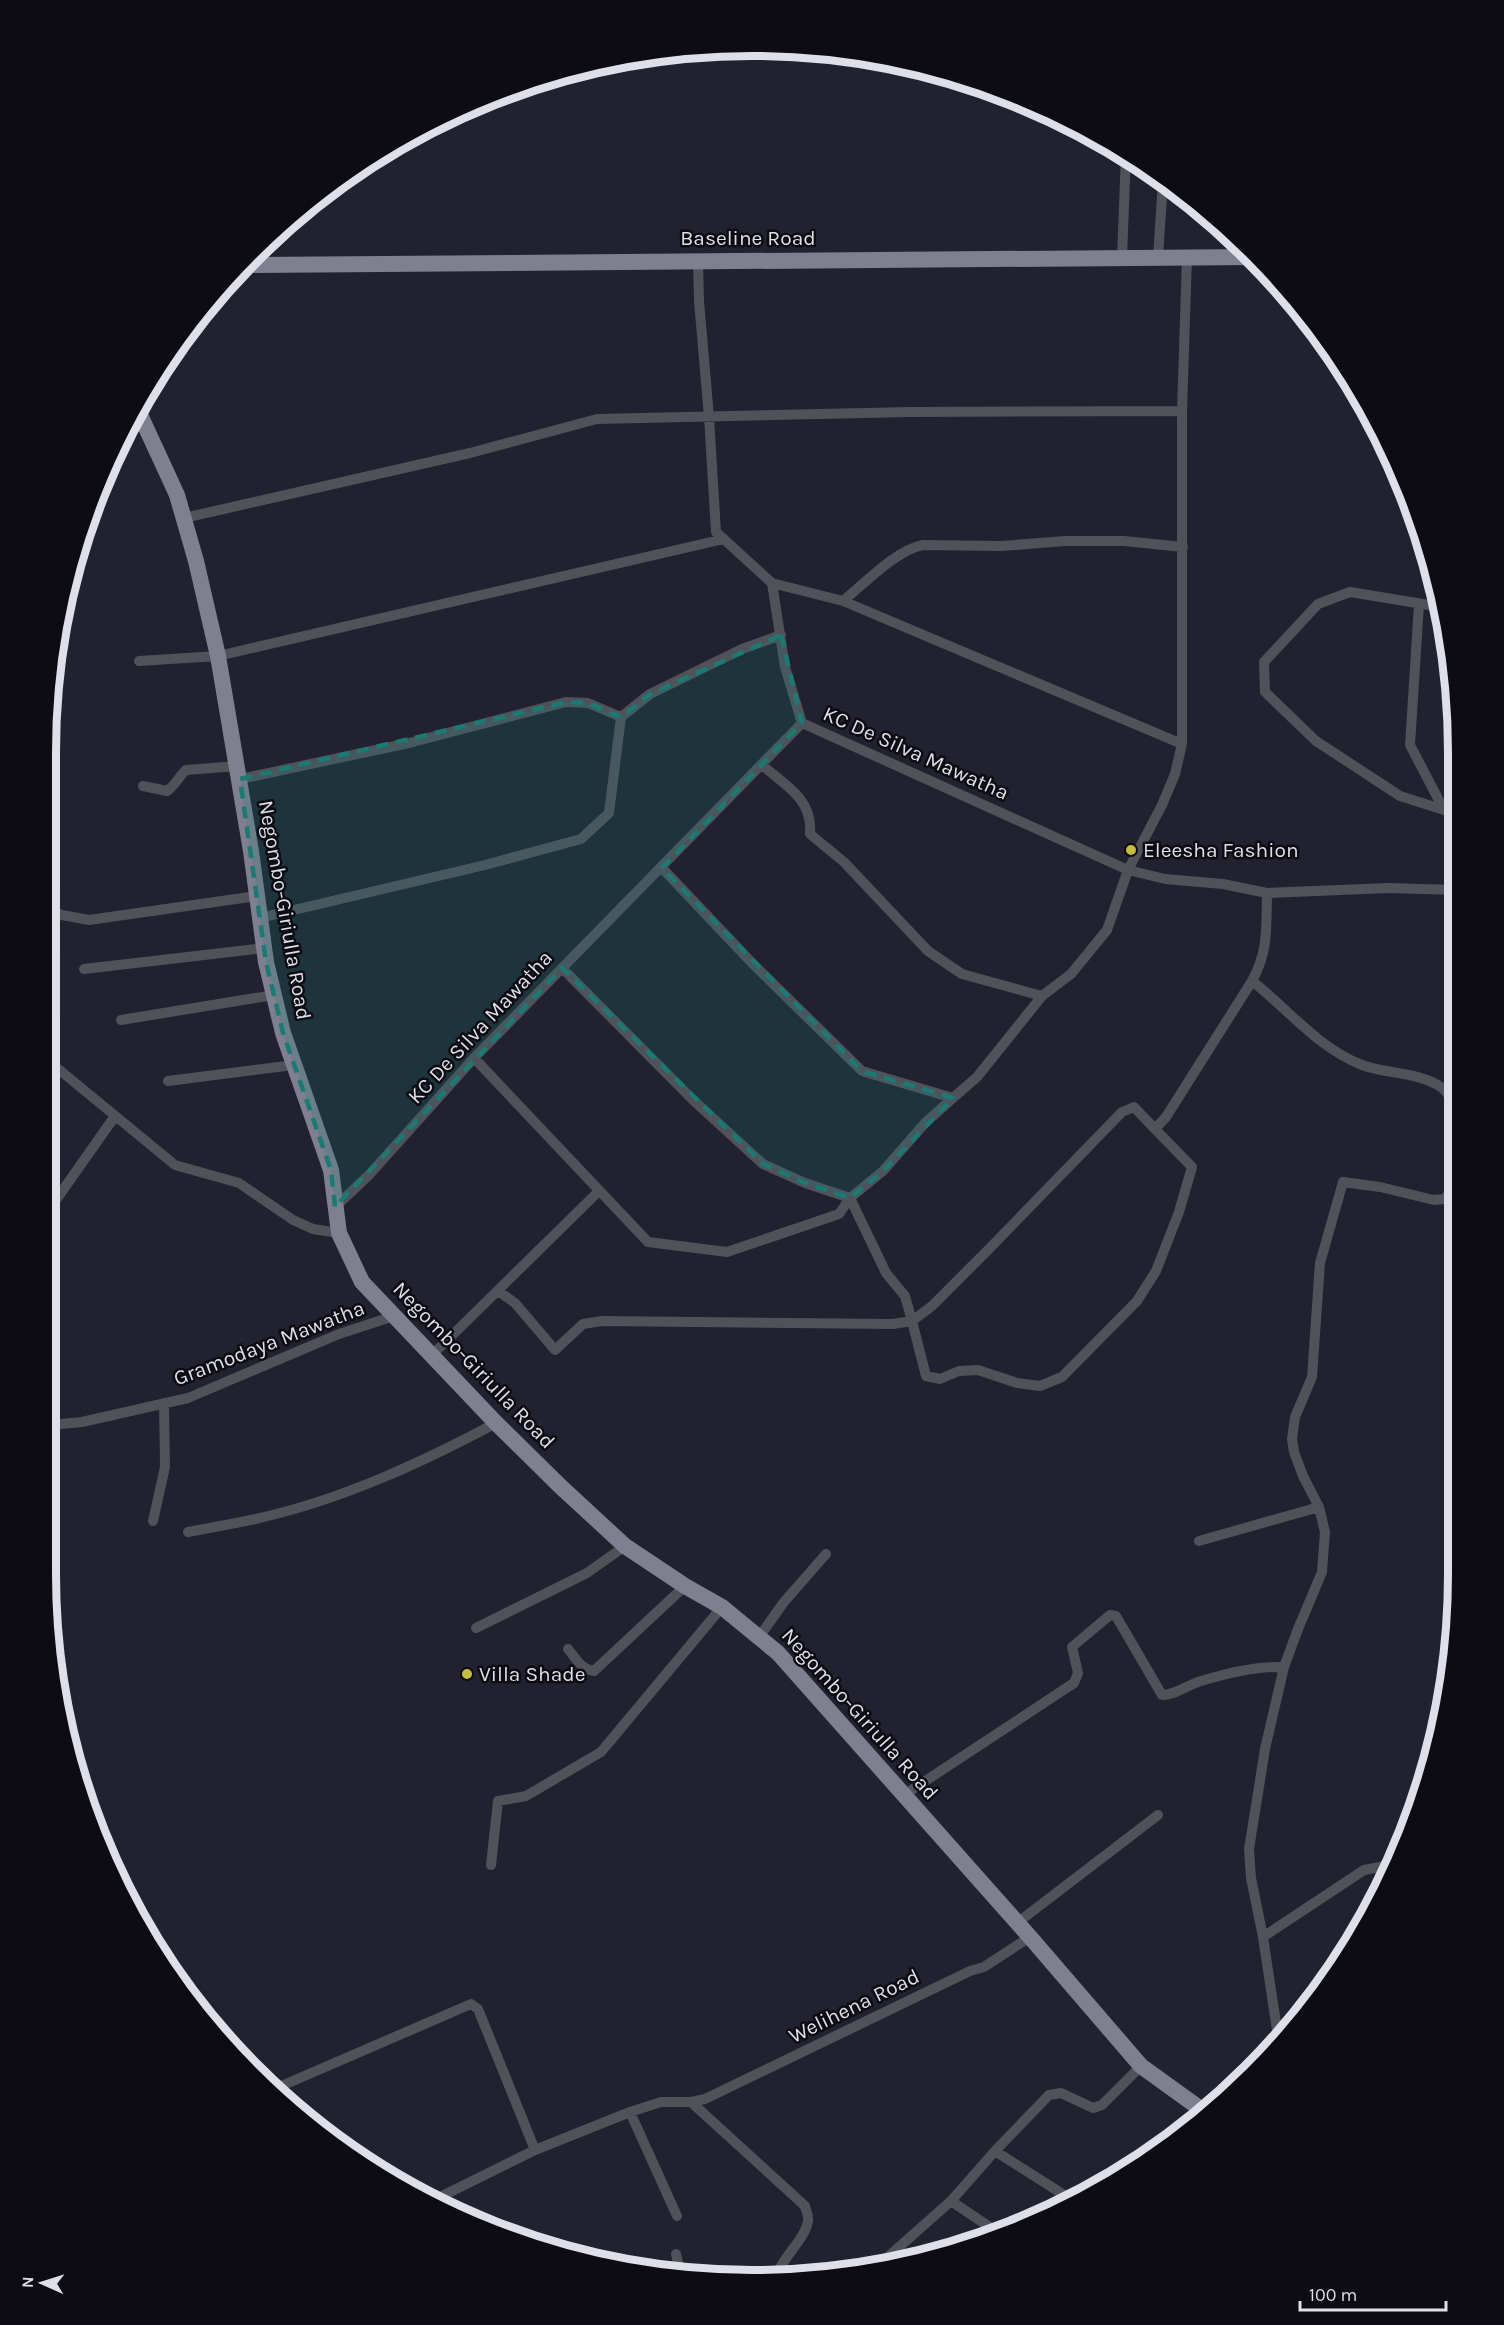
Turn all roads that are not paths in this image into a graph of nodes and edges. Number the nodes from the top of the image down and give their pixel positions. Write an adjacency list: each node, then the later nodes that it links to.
1 (1126, 165): 6 (street)
2 (1162, 189): 3 (street)
3 (1158, 257): 4 (main road, Baseline Road); 6 (main road, Baseline Road)
4 (1186, 257): 5 (main road, Baseline Road); 9 (street)
5 (1241, 257)
6 (1122, 258): 7 (main road, Baseline Road)
7 (698, 261): 8 (main road, Baseline Road); 10 (street)
8 (255, 265)
9 (1182, 411): 10 (street); 14 (street)
10 (710, 417): 12 (street); 13 (street)
11 (141, 418): 12 (main road, Negombo-Giriulla Road)
12 (184, 518): 20 (main road, Negombo-Giriulla Road)
13 (724, 539): 15 (street); 20 (street)
14 (1183, 547): 16 (street); 24 (street)
15 (772, 583): 16 (street); 19 (street)
16 (843, 601): 24 (street)
17 (1419, 604): 17 (street); 18 (street)
18 (1433, 606)
19 (781, 635): 22 (street); 23 (street)
20 (218, 656): 21 (street); 26 (main road, Negombo-Giriulla Road)
21 (139, 661)
22 (621, 717): 26 (street); 34 (street)
23 (802, 723): 25 (street, KC De Silva Mawatha); 29 (street, KC De Silva Mawatha)
24 (1182, 744): 29 (street)
25 (762, 765): 28 (street, KC De Silva Mawatha); 40 (street)
26 (239, 772): 27 (street); 32 (main road, Negombo-Giriulla Road)
27 (143, 786)
28 (662, 868): 36 (street, KC De Silva Mawatha); 47 (street)
29 (1128, 870): 31 (street, KC De Silva Mawatha); 40 (street)
30 (1448, 890): 31 (street, KC De Silva Mawatha)
31 (1267, 892): 38 (street)
32 (257, 896): 33 (street); 34 (main road, Negombo-Giriulla Road)
33 (56, 912)
34 (260, 918): 35 (main road, Negombo-Giriulla Road)
35 (264, 948): 37 (street); 39 (main road, Negombo-Giriulla Road)
36 (562, 968): 42 (street, KC De Silva Mawatha); 52 (street)
37 (84, 969)
38 (1252, 981): 46 (street); 49 (street)
39 (274, 995): 41 (street); 43 (main road, Negombo-Giriulla Road)
40 (1042, 996): 47 (street)
41 (121, 1020)
42 (474, 1058): 50 (street); 54 (street, KC De Silva Mawatha)
43 (294, 1065): 45 (street); 54 (main road, Negombo-Giriulla Road)
44 (56, 1067): 48 (street)
45 (168, 1081)
46 (1448, 1095)
47 (953, 1098): 52 (street)
48 (115, 1116): 53 (street); 55 (street)
49 (1155, 1129): 58 (street); 58 (street)
50 (599, 1191): 52 (street); 56 (street)
51 (1448, 1194): 63 (street)
52 (850, 1198): 58 (street)
53 (56, 1200)
54 (335, 1207): 55 (main road, Negombo-Giriulla Road)
55 (339, 1233): 57 (main road, Negombo-Giriulla Road)
56 (498, 1291): 58 (street); 59 (street)
57 (394, 1316): 59 (main road, Negombo-Giriulla Road); 60 (street, Gramodaya Mawatha)
58 (912, 1320)
59 (432, 1355): 61 (main road, Negombo-Giriulla Road)
60 (164, 1403): 62 (street, Gramodaya Mawatha); 64 (street)
61 (496, 1423): 65 (street); 67 (main road, Negombo-Giriulla Road)
62 (56, 1425)
63 (1318, 1507): 66 (street); 74 (street)
64 (153, 1521)
65 (188, 1532)
66 (1199, 1541)
67 (625, 1546): 69 (main road, Negombo-Giriulla Road); 71 (street)
68 (826, 1554): 72 (street)
69 (685, 1586): 70 (main road, Negombo-Giriulla Road); 73 (street)
70 (722, 1607): 72 (main road, Negombo-Giriulla Road); 77 (street)
71 (476, 1628)
72 (759, 1637): 75 (main road, Negombo-Giriulla Road)
73 (568, 1649)
74 (1284, 1667): 75 (street); 81 (street)
75 (904, 1795): 79 (main road, Negombo-Giriulla Road)
76 (1158, 1815): 79 (street)
77 (492, 1865)
78 (1383, 1866): 81 (street)
79 (1017, 1923): 80 (main road, Negombo-Giriulla Road)
80 (1030, 1937): 83 (main road, Negombo-Giriulla Road); 85 (street, Welihena Road)
81 (1263, 1937): 82 (street)
82 (1277, 2031)
83 (1141, 2066): 86 (main road, Negombo-Giriulla Road); 89 (street)
84 (282, 2086): 88 (street)
85 (691, 2102): 87 (street, Welihena Road); 98 (street)
86 (1198, 2107)
87 (630, 2112): 88 (street, Welihena Road); 93 (street)
88 (535, 2150): 91 (street, Welihena Road)
89 (995, 2151): 90 (street); 92 (street)
90 (1065, 2195)
91 (440, 2196)
92 (951, 2201): 94 (street); 96 (street)
93 (677, 2216)
94 (990, 2227)
95 (676, 2254): 97 (street)
96 (893, 2255)
97 (679, 2266)
98 (778, 2269)

